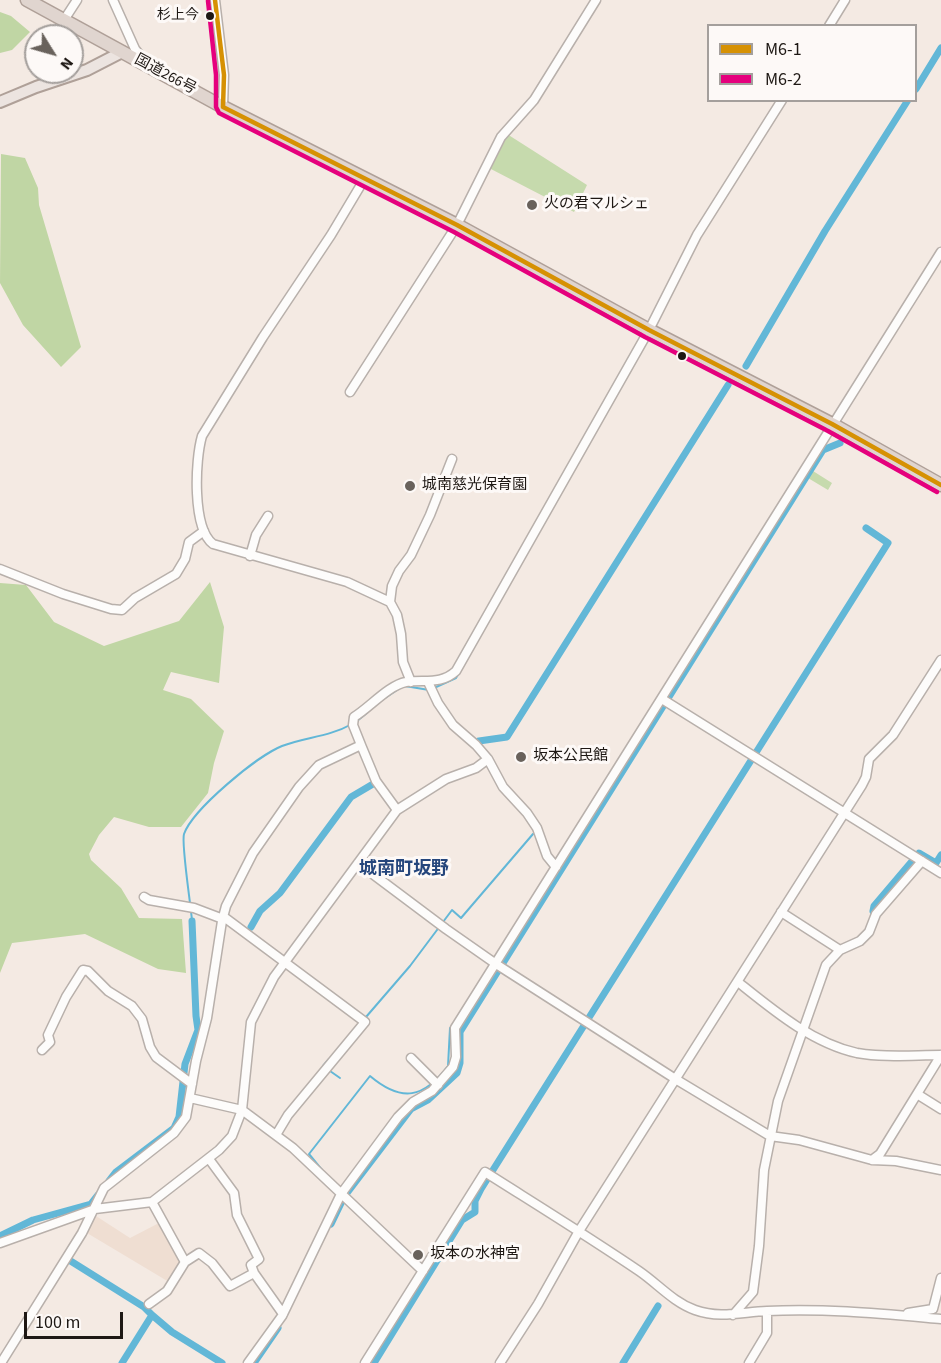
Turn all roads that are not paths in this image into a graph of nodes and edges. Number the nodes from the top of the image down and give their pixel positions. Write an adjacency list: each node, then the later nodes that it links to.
1 (27, 0): 7 (highway, 国道266号)
2 (77, 0): 7 (street)
3 (113, 0): 10 (street)
4 (215, 0): 13 (street)
5 (596, 0): 15 (street)
6 (844, 0): 8 (street)
7 (64, 20): 9 (highway, 国道266号)
8 (829, 24)
9 (122, 51): 10 (highway, 国道266号); 11 (main road)
10 (149, 66): 13 (highway, 国道266号)
11 (0, 102)
12 (781, 102): 17 (street)
13 (224, 107): 14 (highway, 国道266号)
14 (365, 178): 15 (highway, 国道266号); 23 (street)
15 (457, 225): 17 (highway, 国道266号); 18 (street)
16 (941, 252): 19 (street)
17 (649, 330): 19 (highway, 国道266号); 28 (street)
18 (350, 392)
19 (832, 424): 21 (highway, 国道266号); 30 (street)
20 (452, 459): 26 (street)
21 (941, 485)
22 (267, 516): 24 (street)
23 (204, 531): 24 (street); 25 (street)
24 (250, 556): 26 (street)
25 (0, 569)
26 (390, 602): 29 (street)
27 (941, 660): 34 (street)
28 (428, 681): 29 (street); 32 (street)
29 (411, 682): 31 (street)
30 (662, 699): 34 (street); 37 (street)
31 (361, 745): 33 (street); 41 (street)
32 (488, 759): 33 (street); 37 (street)
33 (397, 810): 36 (street)
34 (845, 812): 35 (street); 40 (street)
35 (922, 861): 38 (street); 42 (street)
36 (358, 863): 43 (street); 44 (street)
37 (556, 867): 44 (street)
38 (941, 873)
39 (144, 897): 41 (street)
40 (781, 912): 42 (street); 45 (street)
41 (224, 918): 43 (street); 50 (street)
42 (840, 950): 46 (street)
43 (285, 961): 55 (street); 56 (street)
44 (496, 964): 49 (street); 51 (street)
45 (738, 982): 46 (street); 49 (street)
46 (804, 1029): 52 (street); 57 (street)
47 (42, 1050): 50 (street)
48 (411, 1058): 51 (street)
49 (676, 1080): 57 (street); 64 (street)
50 (192, 1084): 53 (street)
51 (438, 1085): 61 (street)
52 (917, 1094): 54 (street); 59 (street)
53 (190, 1098): 55 (street); 63 (street)
54 (941, 1109)
55 (242, 1110): 56 (street); 58 (street)
56 (276, 1135): 61 (street)
57 (770, 1136): 59 (street); 73 (street)
58 (209, 1159): 62 (street); 68 (street)
59 (872, 1160): 60 (street)
60 (941, 1170)
61 (340, 1194): 67 (street); 72 (street)
62 (152, 1202): 63 (street); 66 (street)
63 (95, 1209): 65 (street); 76 (street)
64 (579, 1231): 67 (street); 73 (street); 80 (street)
65 (0, 1244)
66 (185, 1262): 68 (street); 70 (street)
67 (423, 1271): 79 (street)
68 (254, 1273): 72 (street)
69 (941, 1278): 74 (street)
70 (149, 1304)
71 (767, 1311): 73 (street); 74 (street); 81 (street)
72 (283, 1314): 78 (street)
73 (733, 1315)
74 (896, 1315): 75 (street)
75 (941, 1319)
76 (2, 1359): 77 (street)
77 (12, 1363)
78 (248, 1363)
79 (365, 1363)
80 (500, 1363)
81 (749, 1363)

